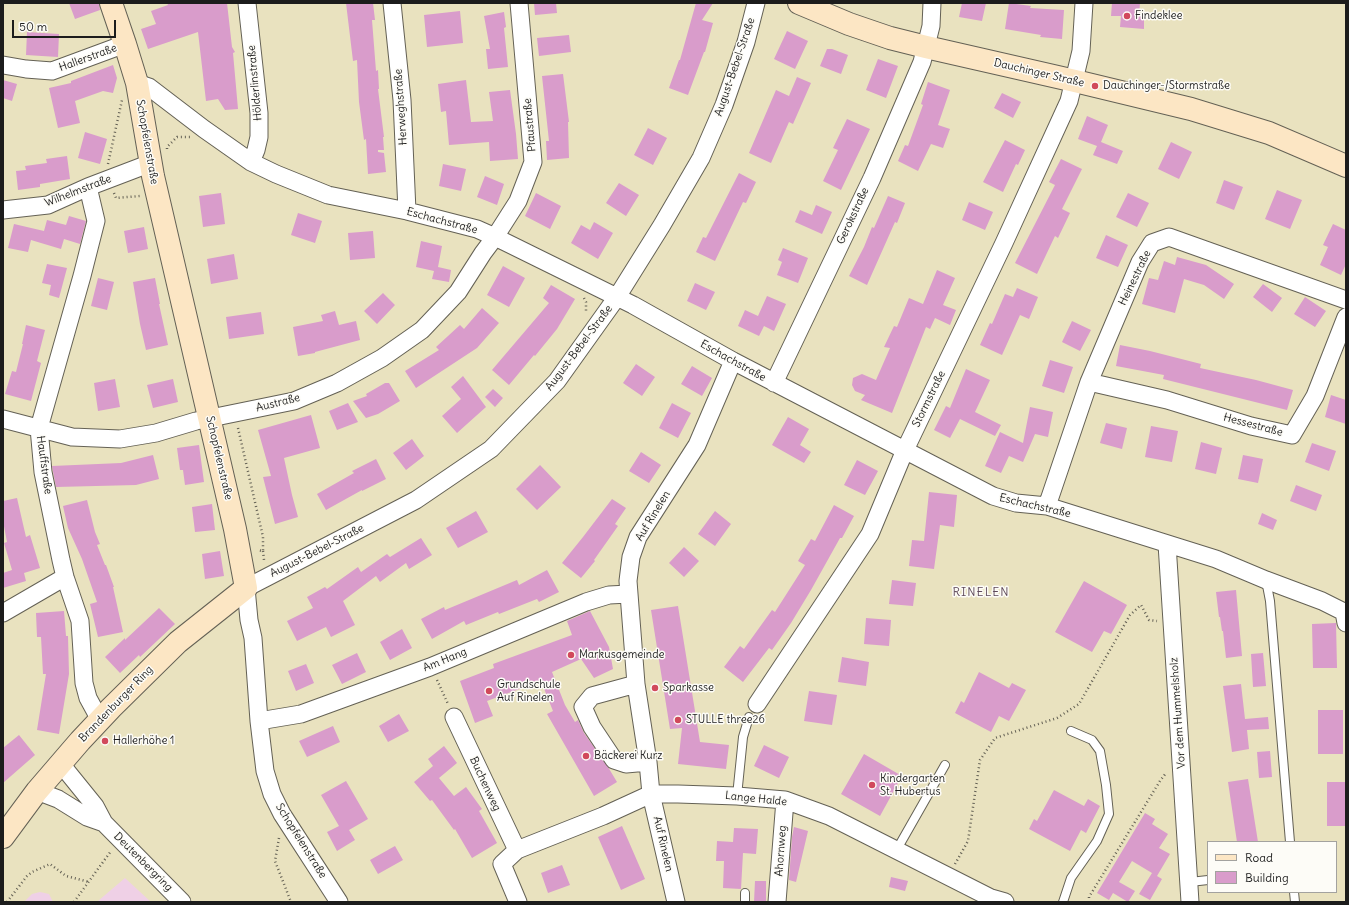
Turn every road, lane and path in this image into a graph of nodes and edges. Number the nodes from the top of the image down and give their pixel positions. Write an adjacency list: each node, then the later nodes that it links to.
1 (111, 3): 9 (street, Schopfelenstraße)
2 (247, 3): 16 (street, Hölderlinstraße)
3 (392, 3): 23 (street, Herweghstraße)
4 (519, 3): 24 (street, Pfaustraße)
5 (756, 3): 25 (street, August-Bebel-Straße)
6 (799, 3): 10 (street, Dauchinger Straße)
7 (932, 3): 10 (street, Gerokstraße)
8 (1084, 3): 12 (street, Stormstraße)
9 (125, 44): 11 (street, Hallerstraße); 13 (street, Schopfelenstraße)
10 (926, 47): 12 (street, Dauchinger Straße); 30 (street, Gerokstraße)
11 (3, 65)
12 (1075, 81): 17 (street, Dauchinger Straße); 34 (street, Stormstraße)
13 (130, 89): 15 (street, Schopfelenstraße); 16 (street, Eschachstraße); 18 (path)
14 (194, 140): 15 (path)
15 (158, 158): 19 (street, Wilhelmstraße); 31 (street, Schopfelenstraße)
16 (251, 162): 23 (street, Eschachstraße)
17 (1346, 166)
18 (108, 168)
19 (88, 186): 22 (street, Wilhelmstraße); 33 (street, Hauffstraße)
20 (114, 192): 21 (path)
21 (144, 196)
22 (3, 210)
23 (407, 211): 24 (street, Eschachstraße)
24 (495, 237): 25 (street, Eschachstraße); 31 (street, Austraße)
25 (617, 297): 28 (street, Eschachstraße); 41 (street, August-Bebel-Straße)
26 (1346, 300): 29 (street, Heinestraße)
27 (1346, 317): 29 (street, Hessestraße)
28 (733, 361): 30 (street, Eschachstraße); 42 (street, Auf Rinelen)
29 (1089, 382): 35 (street, Heinestraße)
30 (774, 383): 34 (street, Eschachstraße)
31 (210, 418): 33 (street, Austraße); 41 (street, Schopfelenstraße)
32 (3, 419): 33 (street, Austraße)
33 (39, 428): 39 (street, Hauffstraße)
34 (905, 450): 35 (street, Eschachstraße); 48 (street, Stormstraße)
35 (1048, 506): 36 (street, Eschachstraße)
36 (1167, 544): 40 (street, Eschachstraße); 45 (street, Vor dem Hummelsholz)
37 (263, 552): 38 (path)
38 (264, 560)
39 (65, 577): 43 (street); 50 (street, Hauffstraße)
40 (1266, 580): 44 (street, Eschachstraße); 65 (lane)
41 (246, 588): 50 (street, Brandenburger Ring); 51 (street, Schopfelenstraße)
42 (629, 594): 46 (street, Am Hang); 47 (street, Auf Rinelen)
43 (3, 613)
44 (1345, 618)
45 (1171, 623): 68 (path); 71 (street, Vor dem Hummelsholz)
46 (430, 667): 49 (path); 51 (street, Am Hang)
47 (636, 684): 53 (street, Auf Rinelen); 53 (street)
48 (753, 710): 59 (lane, Stormstraße)
49 (454, 717): 66 (street, Buchenweg)
50 (100, 720): 54 (street, Brandenburger Ring)
51 (259, 721): 61 (street, Schopfelenstraße)
52 (1071, 731): 81 (lane)
53 (648, 762): 58 (street, Auf Rinelen)
54 (61, 764): 57 (street, Brandenburger Ring); 62 (street, Deutenbergring)
55 (945, 765): 67 (lane)
56 (1166, 768): 82 (path)
57 (37, 791): 62 (street, Deutenbergring); 63 (street, Brandenburger Ring)
58 (651, 794): 59 (street, Lange Halde); 66 (street, Lange Halde); 79 (street, Auf Rinelen)
59 (737, 796): 60 (street, Lange Halde)
60 (785, 800): 67 (street, Lange Halde); 80 (street, Ahornweg)
61 (282, 814): 76 (path); 77 (street, Schopfelenstraße)
62 (104, 823): 64 (street, Deutenbergring)
63 (3, 837)
64 (119, 839): 70 (path); 75 (street, Deutenbergring)
65 (1290, 841)
66 (517, 850): 78 (street, Lange Halde)
67 (896, 851): 68 (street, Lange Halde)
68 (948, 877): 72 (street, Lange Halde)
69 (1207, 880): 71 (lane)
70 (89, 882): 73 (path); 74 (path)
71 (1190, 882): 83 (street, Vor dem Hummelsholz)
72 (995, 901)
73 (7, 902)
74 (74, 902)
75 (182, 902)
76 (291, 902)
77 (339, 902)
78 (518, 902)
79 (676, 902)
80 (777, 902)
81 (1063, 902)
82 (1089, 902)
83 (1190, 902)

